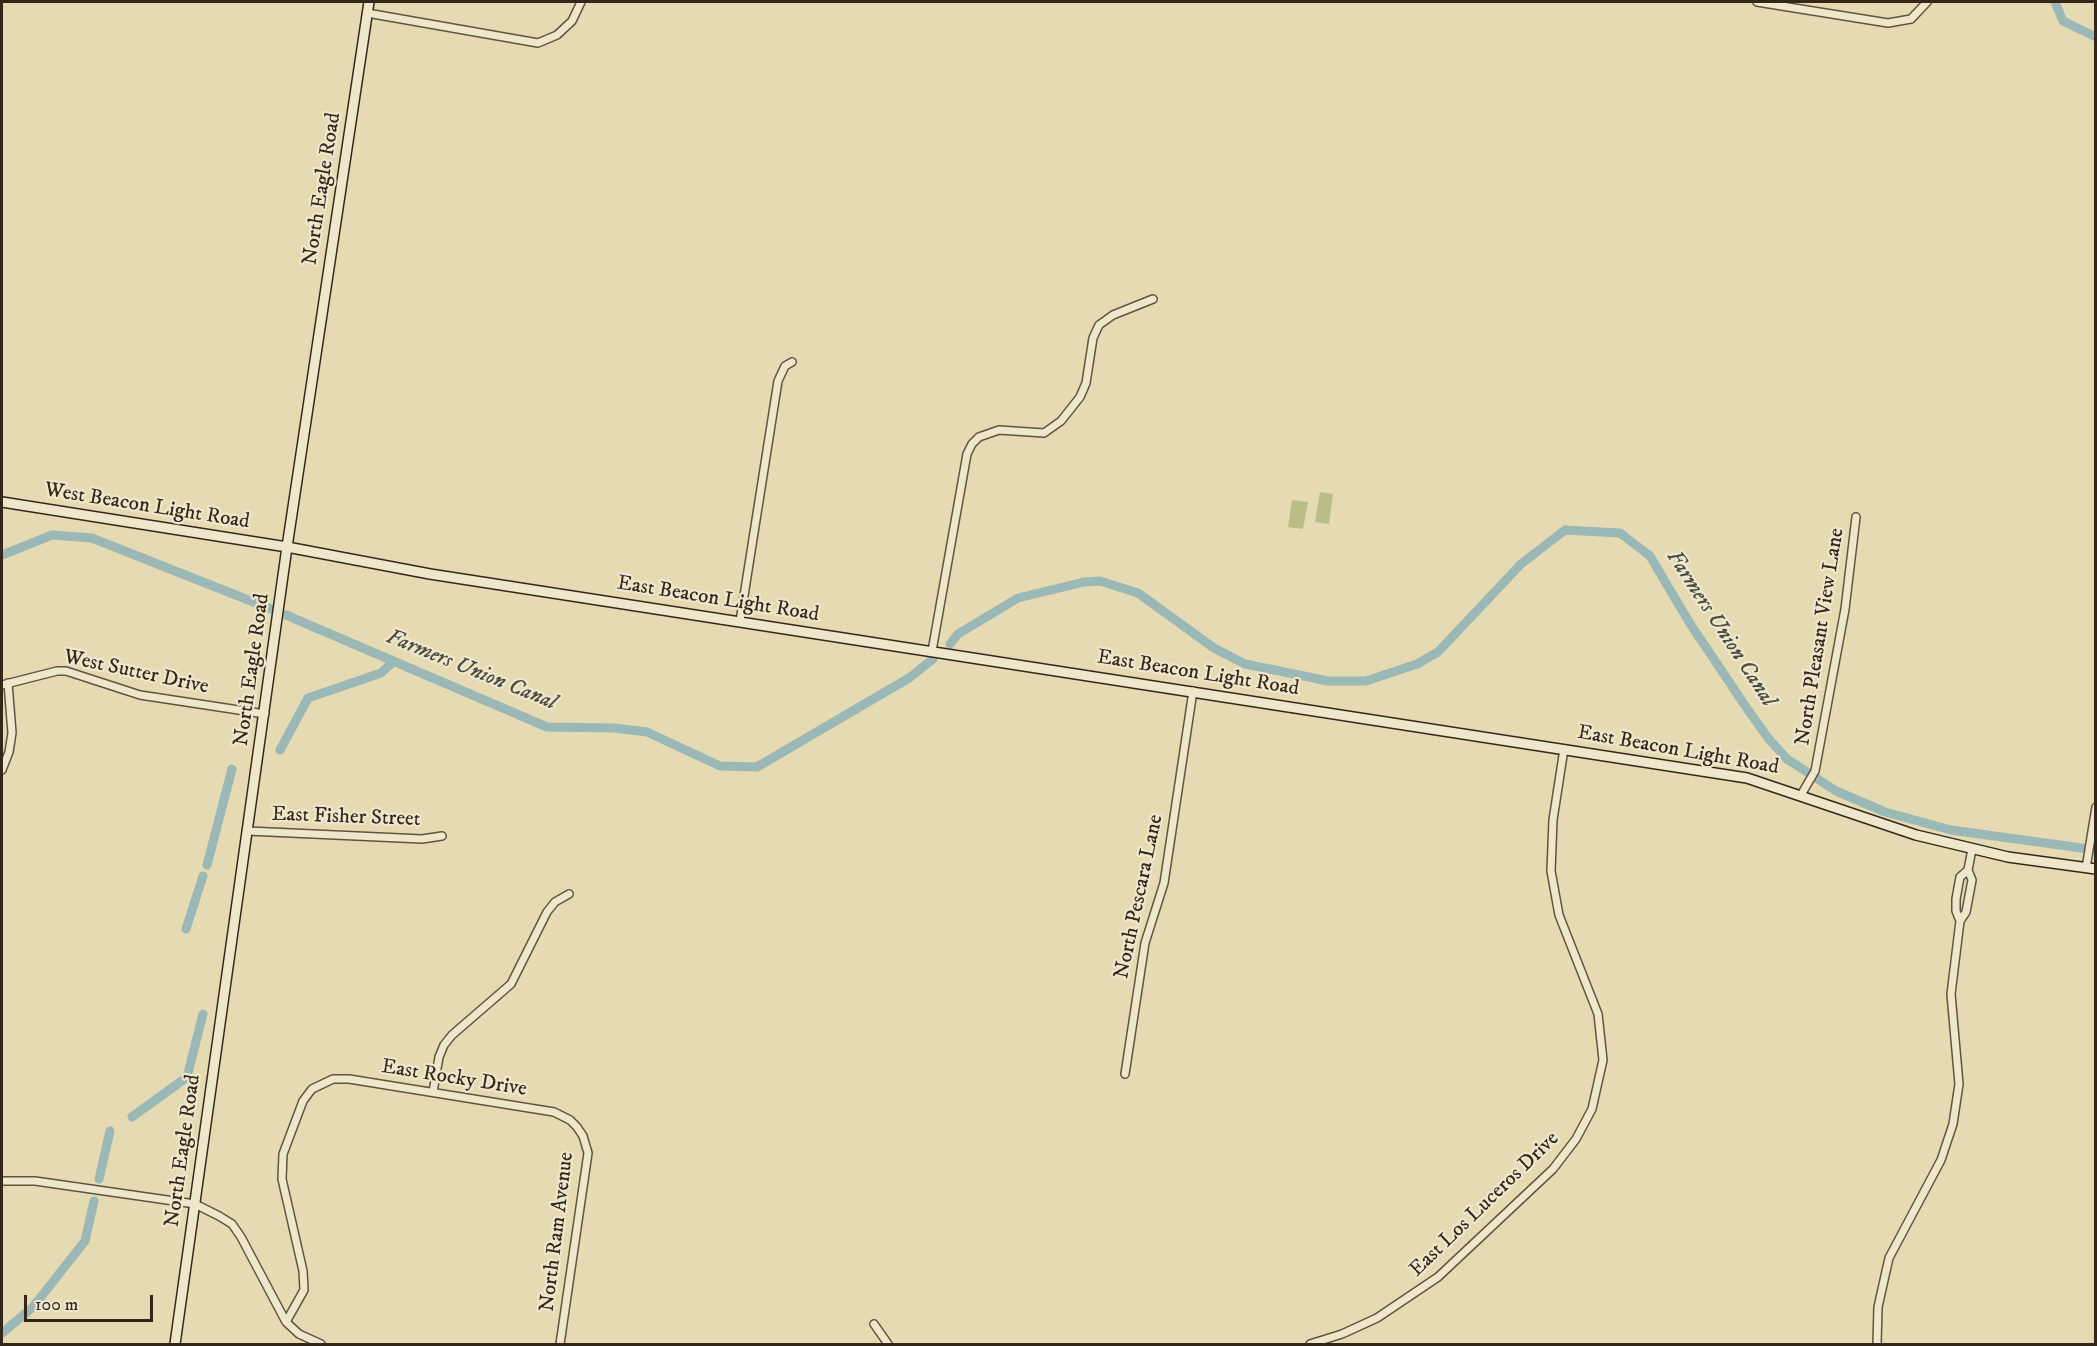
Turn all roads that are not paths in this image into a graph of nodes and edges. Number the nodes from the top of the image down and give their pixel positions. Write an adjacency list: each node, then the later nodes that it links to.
1 (369, 2): 5 (main road, North Eagle Road)
2 (581, 2): 5 (street)
3 (1756, 2): 4 (street)
4 (1927, 2)
5 (368, 13): 10 (main road, North Eagle Road)
6 (1153, 299): 12 (street)
7 (792, 362): 11 (street)
8 (2, 502): 10 (main road, West Beacon Light Road)
9 (1856, 517): 18 (street, North Pleasant View Lane)
10 (288, 547): 11 (main road, East Beacon Light Road); 15 (main road, North Eagle Road)
11 (740, 621): 12 (main road, East Beacon Light Road)
12 (932, 651): 14 (main road, East Beacon Light Road)
13 (5, 684): 15 (street, West Sutter Drive); 17 (street)
14 (1193, 691): 16 (main road, East Beacon Light Road); 27 (street, North Pescara Lane)
15 (265, 714): 20 (main road, North Eagle Road)
16 (1564, 748): 18 (main road, East Beacon Light Road); 38 (street, East Los Luceros Drive)
17 (2, 770)
18 (1801, 795): 22 (main road, East Beacon Light Road)
19 (2096, 807): 23 (street)
20 (248, 831): 21 (street, East Fisher Street); 31 (main road, North Eagle Road)
21 (442, 836)
22 (1972, 849): 23 (main road, East Beacon Light Road); 24 (street)
23 (2091, 869)
24 (1968, 870): 26 (street); 26 (street)
25 (569, 894): 28 (street)
26 (1960, 921): 39 (street)
27 (1125, 1074)
28 (433, 1092): 29 (street, East Rocky Drive); 32 (street, East Rocky Drive)
29 (577, 1127): 36 (street, North Ram Avenue)
30 (2, 1181): 31 (street)
31 (195, 1204): 32 (street); 34 (main road, North Eagle Road)
32 (286, 1322): 35 (street)
33 (873, 1324): 37 (street)
34 (175, 1344)
35 (321, 1344)
36 (560, 1344)
37 (888, 1344)
38 (1310, 1344)
39 (1877, 1344)

